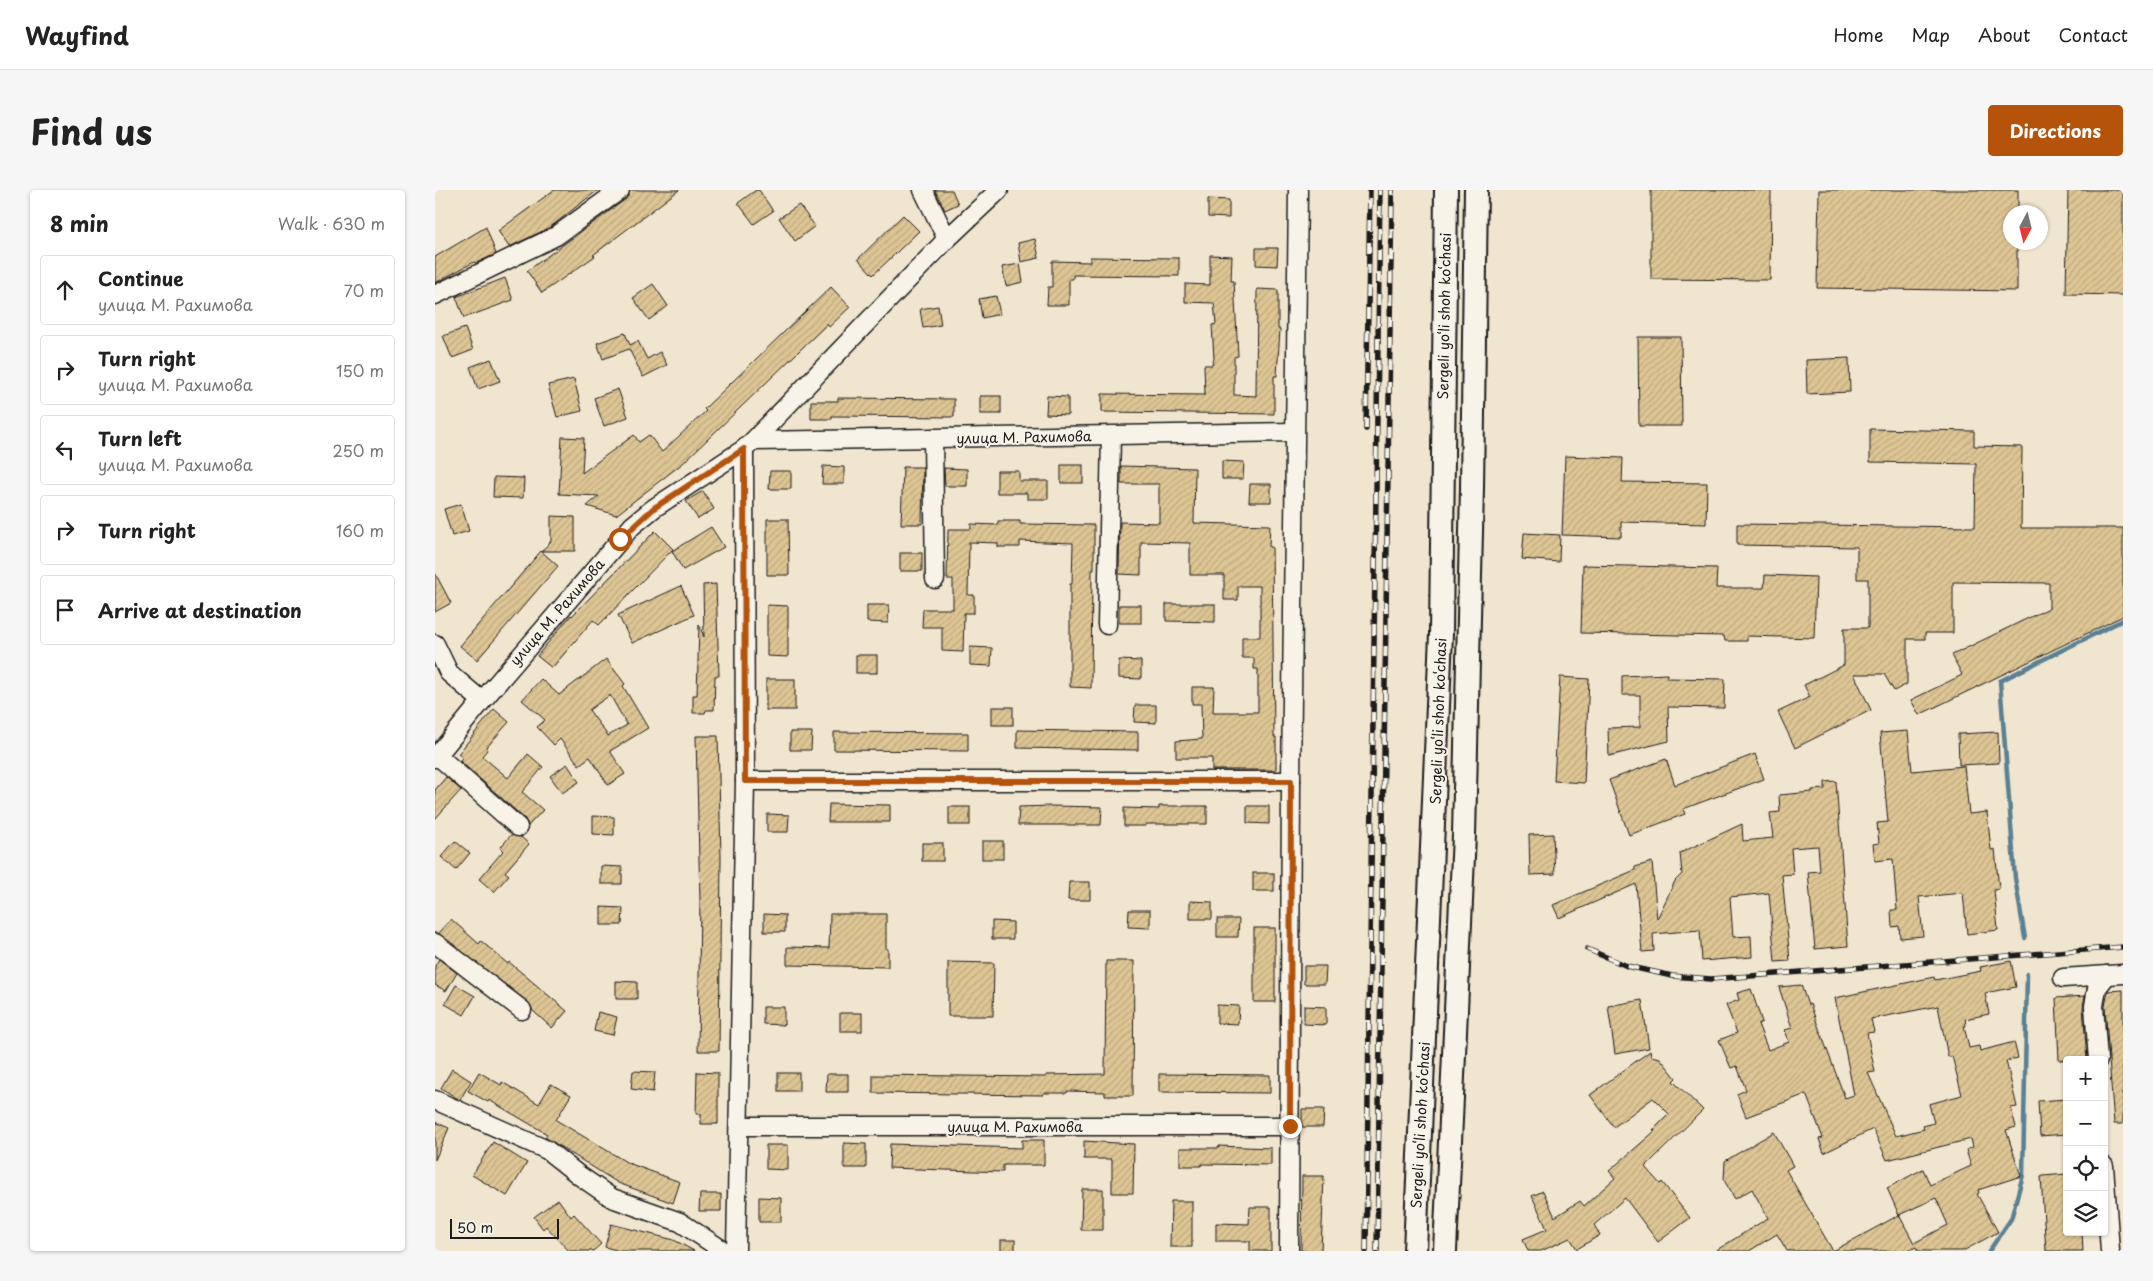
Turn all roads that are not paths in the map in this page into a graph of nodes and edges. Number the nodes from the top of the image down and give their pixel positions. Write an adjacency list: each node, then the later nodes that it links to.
1 (620, 190): 8 (street)
2 (923, 190): 7 (street)
3 (999, 190): 7 (street, улица М. Рахимова)
4 (1298, 190): 9 (street)
5 (1446, 190): 33 (main road, Sergeli yo‘li shoh ko‘chasi)
6 (1476, 190): 34 (main road, Sergeli yo‘li shoh ko‘chasi)
7 (947, 239): 12 (street, улица М. Рахимова)
8 (435, 295)
9 (1294, 432): 10 (street, улица М. Рахимова); 19 (street)
10 (1111, 436): 11 (street, улица М. Рахимова); 14 (street)
11 (933, 438): 12 (street, улица М. Рахимова); 13 (street)
12 (749, 445): 16 (street, улица М. Рахимова); 18 (street)
13 (935, 579)
14 (1107, 626)
15 (435, 644): 16 (street)
16 (482, 701): 17 (street, улица М. Рахимова)
17 (436, 756): 20 (street)
18 (745, 781): 19 (street); 27 (street)
19 (1291, 781): 28 (street)
20 (518, 827)
21 (435, 943): 24 (street)
22 (2115, 974): 23 (street); 25 (street)
23 (2063, 978)
24 (522, 1010)
25 (2098, 1056)
26 (435, 1100): 30 (street)
27 (740, 1126): 28 (street, улица М. Рахимова); 31 (street)
28 (1290, 1126): 32 (street)
29 (2105, 1191): 35 (street)
30 (724, 1251)
31 (736, 1251)
32 (1289, 1251)
33 (1415, 1251)
34 (1445, 1251)
35 (2109, 1251)

